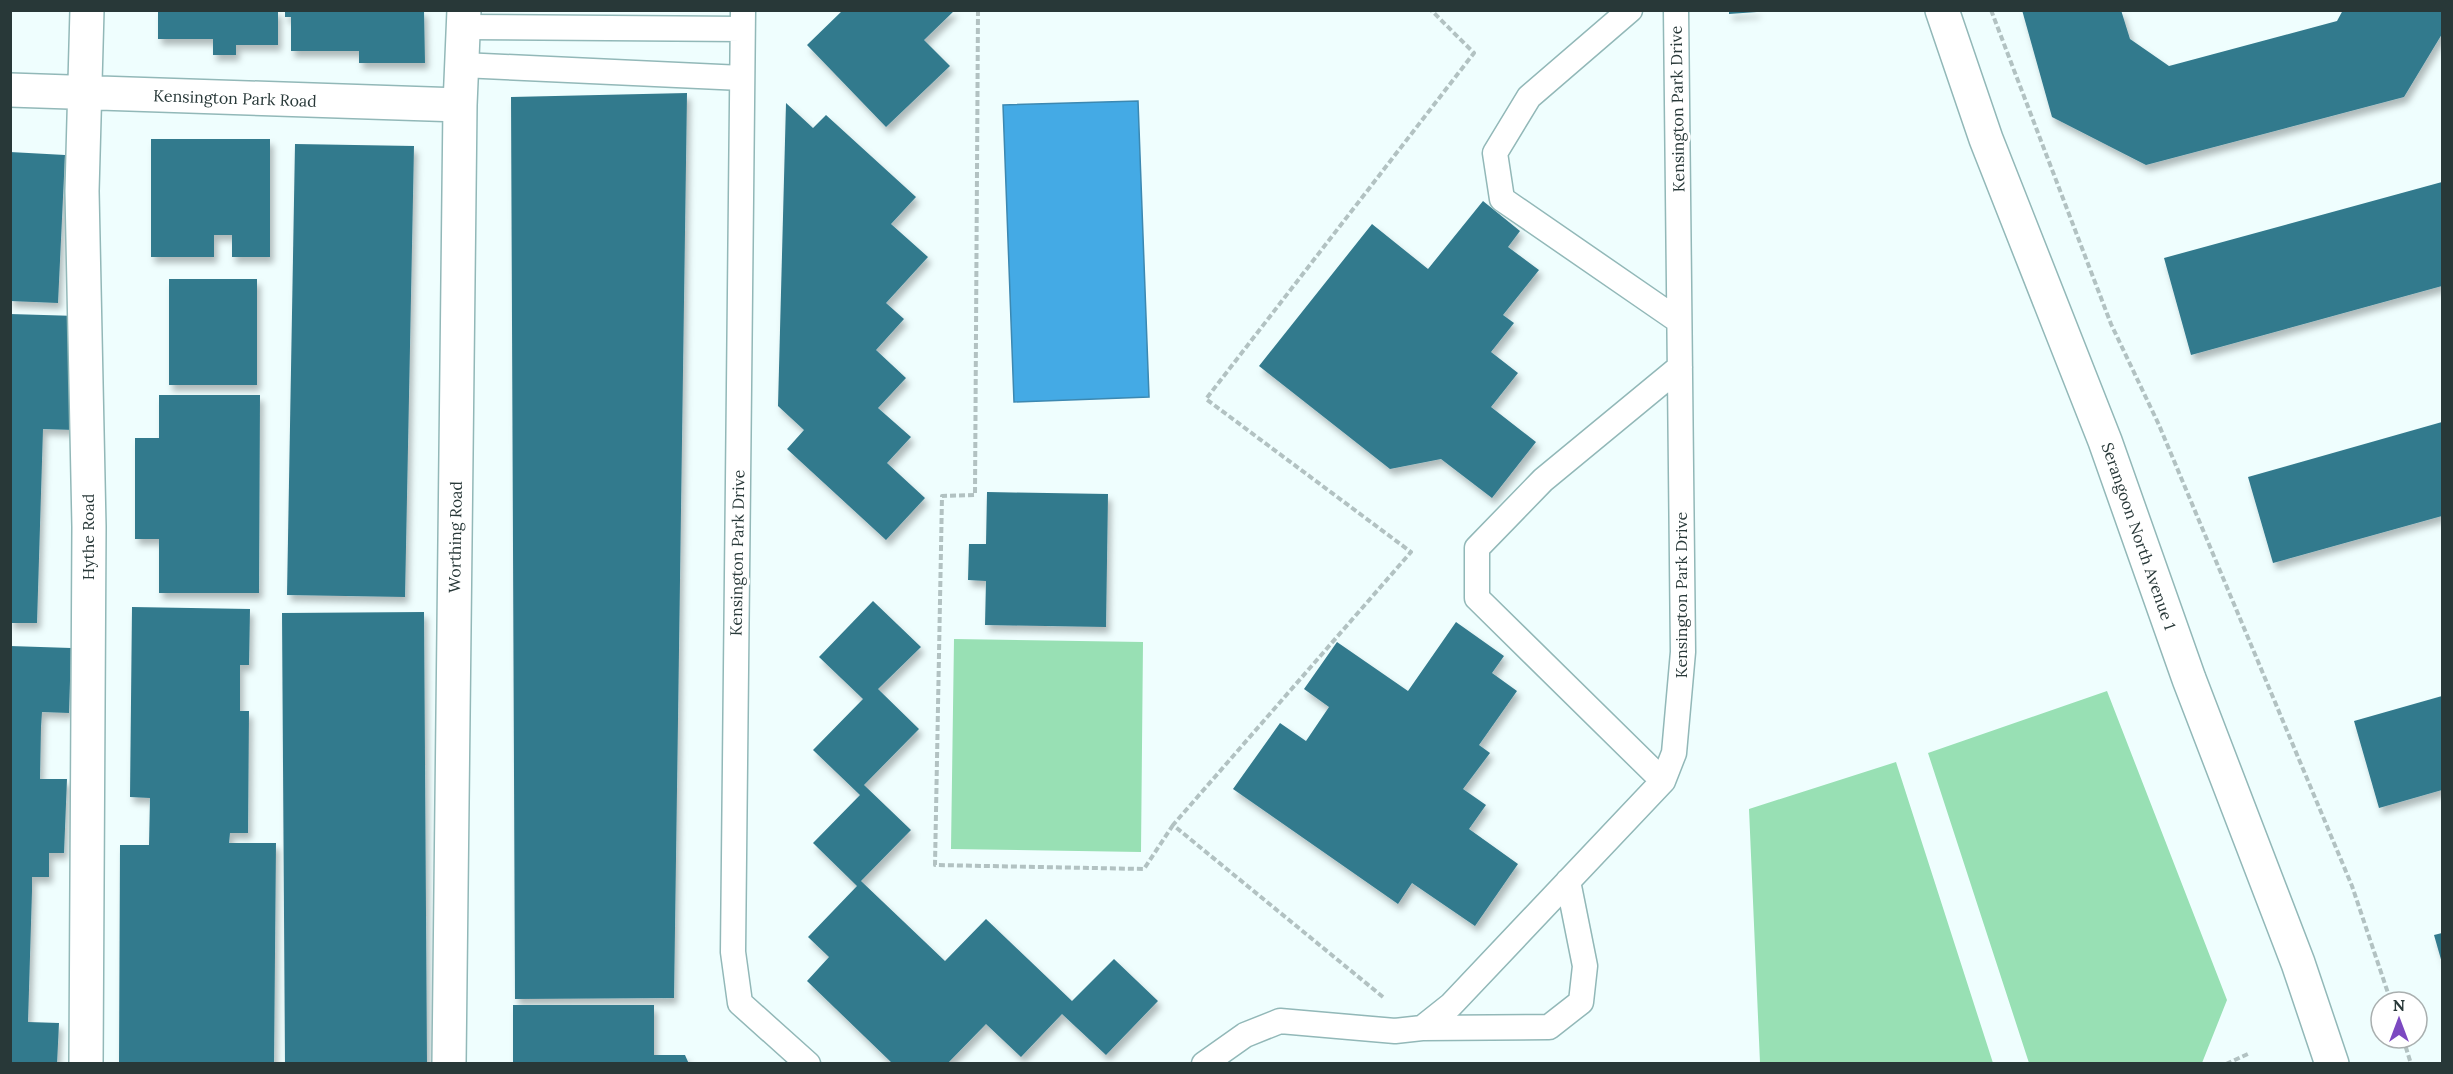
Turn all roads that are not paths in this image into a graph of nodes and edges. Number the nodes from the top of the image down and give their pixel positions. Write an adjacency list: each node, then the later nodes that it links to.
1 (87, 10): 10 (street, Hythe Road)
2 (1630, 10): 12 (lane)
3 (1676, 10): 12 (lane, Kensington Park Drive)
4 (1942, 10): 21 (street, Serangoon North Avenue 1)
5 (463, 19): 6 (lane); 7 (street, Worthing Road)
6 (742, 20): 8 (lane, Kensington Park Drive)
7 (462, 65): 8 (lane); 11 (street, Worthing Road)
8 (742, 78): 19 (lane, Kensington Park Drive)
9 (10, 90): 10 (street, Kensington Park Road)
10 (83, 92): 11 (street, Kensington Park Road); 17 (street, Hythe Road)
11 (460, 105): 18 (street, Worthing Road)
12 (1679, 321): 13 (lane, Kensington Park Drive)
13 (1680, 368): 14 (lane, Kensington Park Drive); 14 (lane)
14 (1663, 781): 15 (lane, Kensington Park Drive)
15 (1568, 881): 16 (lane, Kensington Park Drive); 16 (lane)
16 (1422, 1028): 20 (lane)
17 (86, 1064)
18 (449, 1064)
19 (808, 1064)
20 (1204, 1064)
21 (2332, 1064)

